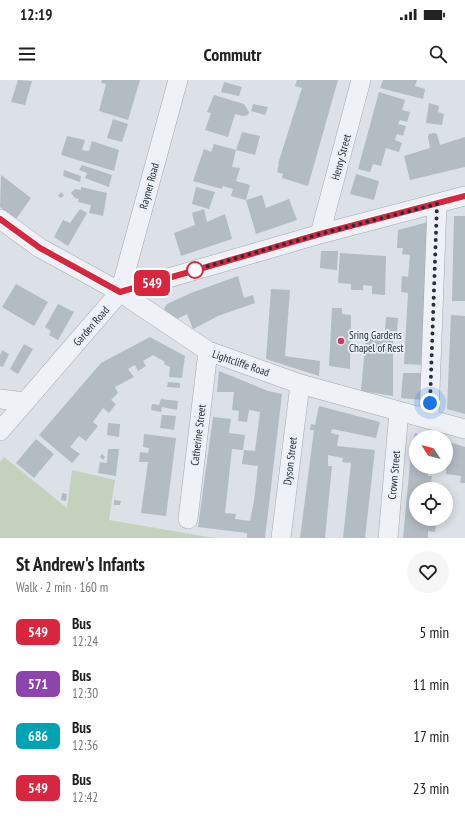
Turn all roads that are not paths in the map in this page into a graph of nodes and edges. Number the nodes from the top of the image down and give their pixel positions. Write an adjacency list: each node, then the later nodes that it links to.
1 (178, 80): 7 (street, Rayner Road)
2 (361, 80): 6 (street, Henry Street)
3 (465, 196): 4 (street)
4 (437, 204): 6 (street); 13 (street)
5 (0, 219): 7 (street, Lightcliffe Road)
6 (320, 234): 7 (street)
7 (120, 292): 8 (street, Lightcliffe Road); 11 (street, Garden Road)
8 (208, 352): 9 (street, Lightcliffe Road); 16 (street, Catherine Street)
9 (300, 384): 12 (street, Lightcliffe Road); 17 (street, Dyson Street)
10 (0, 398): 11 (street)
11 (26, 402): 15 (street, Garden Road)
12 (399, 411): 13 (street, Lightcliffe Road); 18 (street, Crown Street)
13 (429, 418): 14 (street, Lightcliffe Road)
14 (465, 429)
15 (0, 432)
16 (188, 519)
17 (281, 538)
18 (388, 538)

